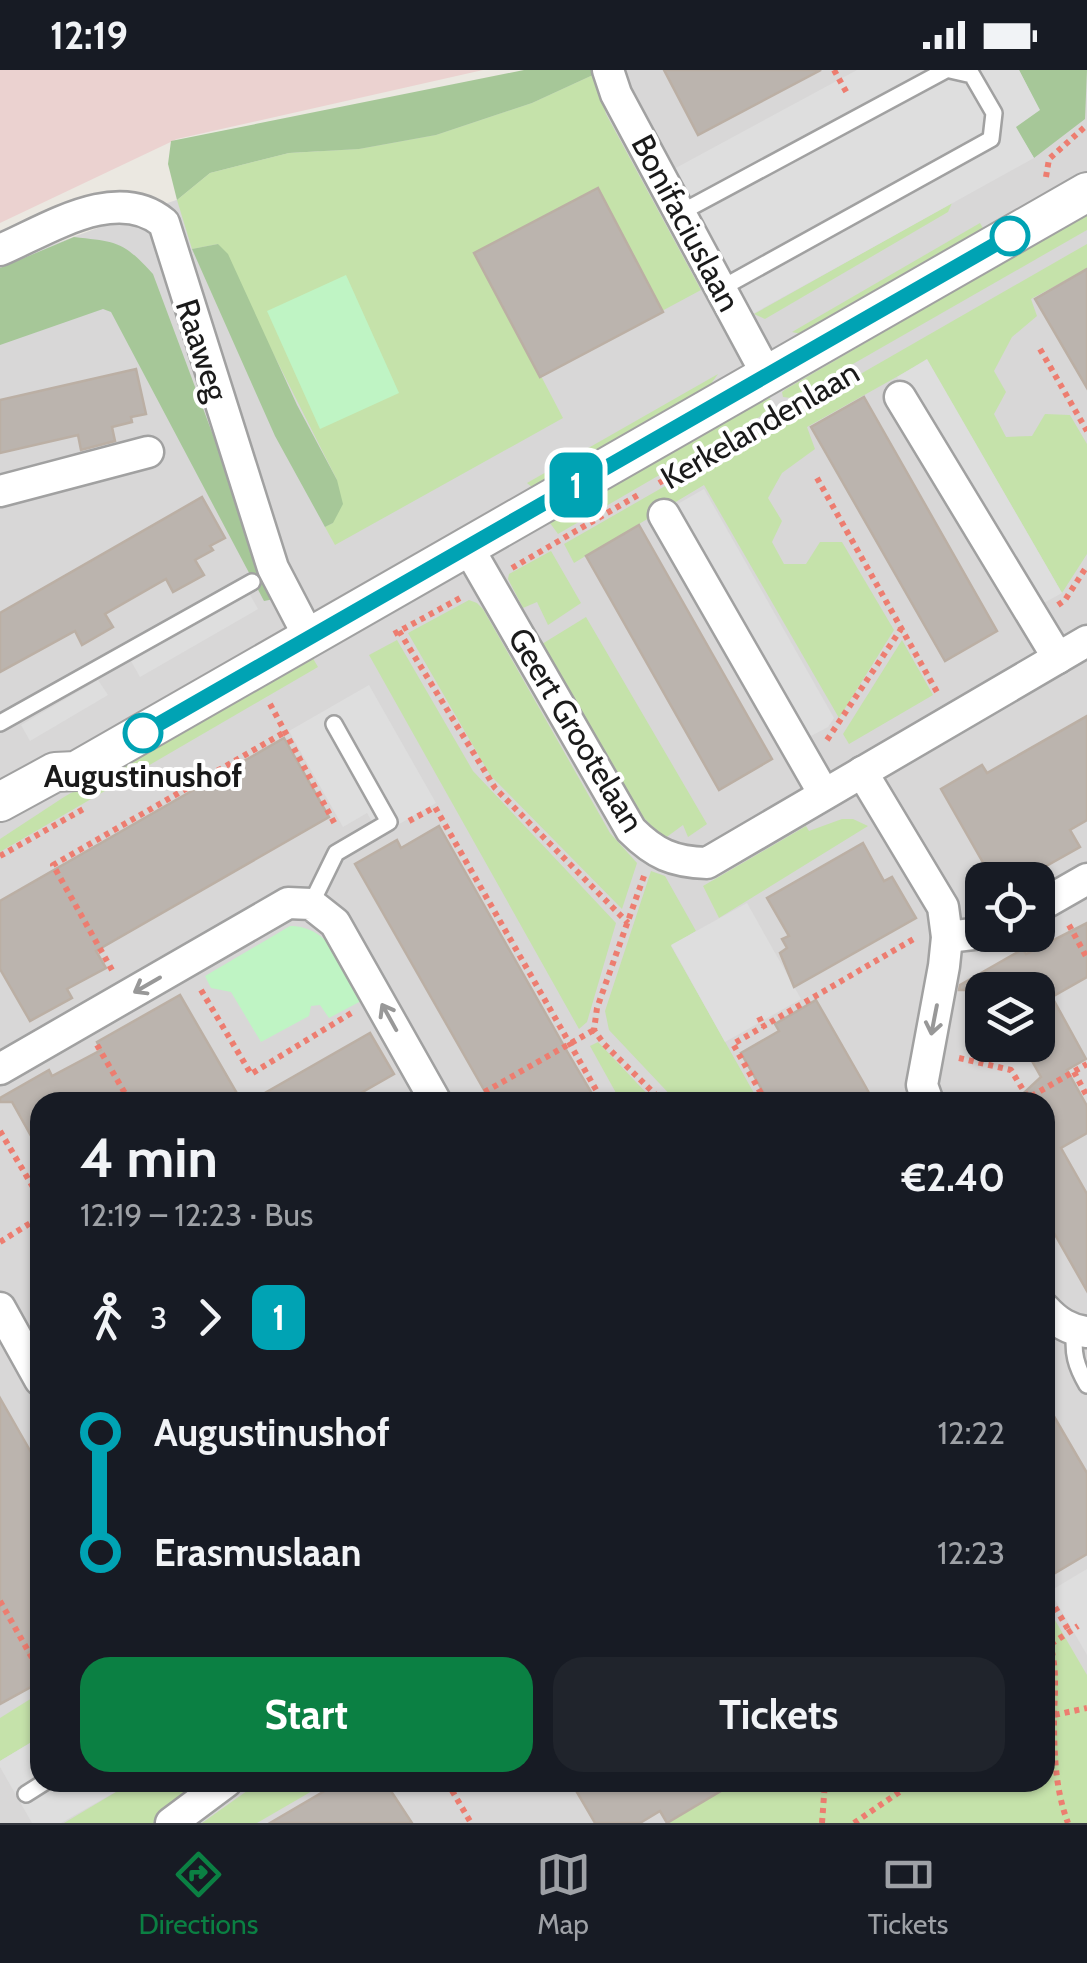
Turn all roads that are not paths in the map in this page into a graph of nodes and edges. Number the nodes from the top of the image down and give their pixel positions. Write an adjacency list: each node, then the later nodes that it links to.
1 (608, 70): 4 (street, Bonifaciuslaan)
2 (948, 70): 4 (lane); 6 (lane)
3 (1087, 192): 7 (street, Kerkelandenlaan)
4 (680, 213): 6 (street, Bonifaciuslaan)
5 (0, 250): 14 (street, Raaweg)
6 (720, 289): 7 (street, Bonifaciuslaan)
7 (767, 375): 12 (street, Kerkelandenlaan)
8 (900, 397): 16 (street)
9 (148, 452): 10 (street)
10 (0, 491)
11 (664, 514): 21 (street)
12 (468, 546): 14 (street, Kerkelandenlaan); 21 (street, Geert Grootelaan)
13 (252, 582): 17 (lane)
14 (310, 639): 19 (street, Kerkelandenlaan)
15 (1087, 641): 16 (street, Geert Grootelaan)
16 (1058, 658): 20 (street, Geert Grootelaan)
17 (0, 723)
18 (334, 724): 26 (lane)
19 (76, 771): 22 (street, Kerkelandenlaan); 23 (street, Kerkelandenlaan)
20 (862, 772): 21 (street, Geert Grootelaan); 28 (street)
21 (824, 794)
22 (0, 802)
23 (0, 828)
24 (1087, 879): 25 (street)
25 (1055, 897)
26 (311, 904): 29 (street, one-way to 29); 30 (street, one-way to 26)
27 (965, 935): 28 (street)
28 (947, 937): 31 (street, one-way to 31)
29 (0, 1068)
30 (430, 1092)
31 (924, 1092)
32 (0, 1308): 35 (street)
33 (1055, 1320): 34 (street)
34 (1081, 1331): 36 (lane)
35 (30, 1362)
36 (1087, 1386)
37 (30, 1791): 39 (lane)
38 (213, 1792): 40 (street)
39 (26, 1794)
40 (171, 1823)

